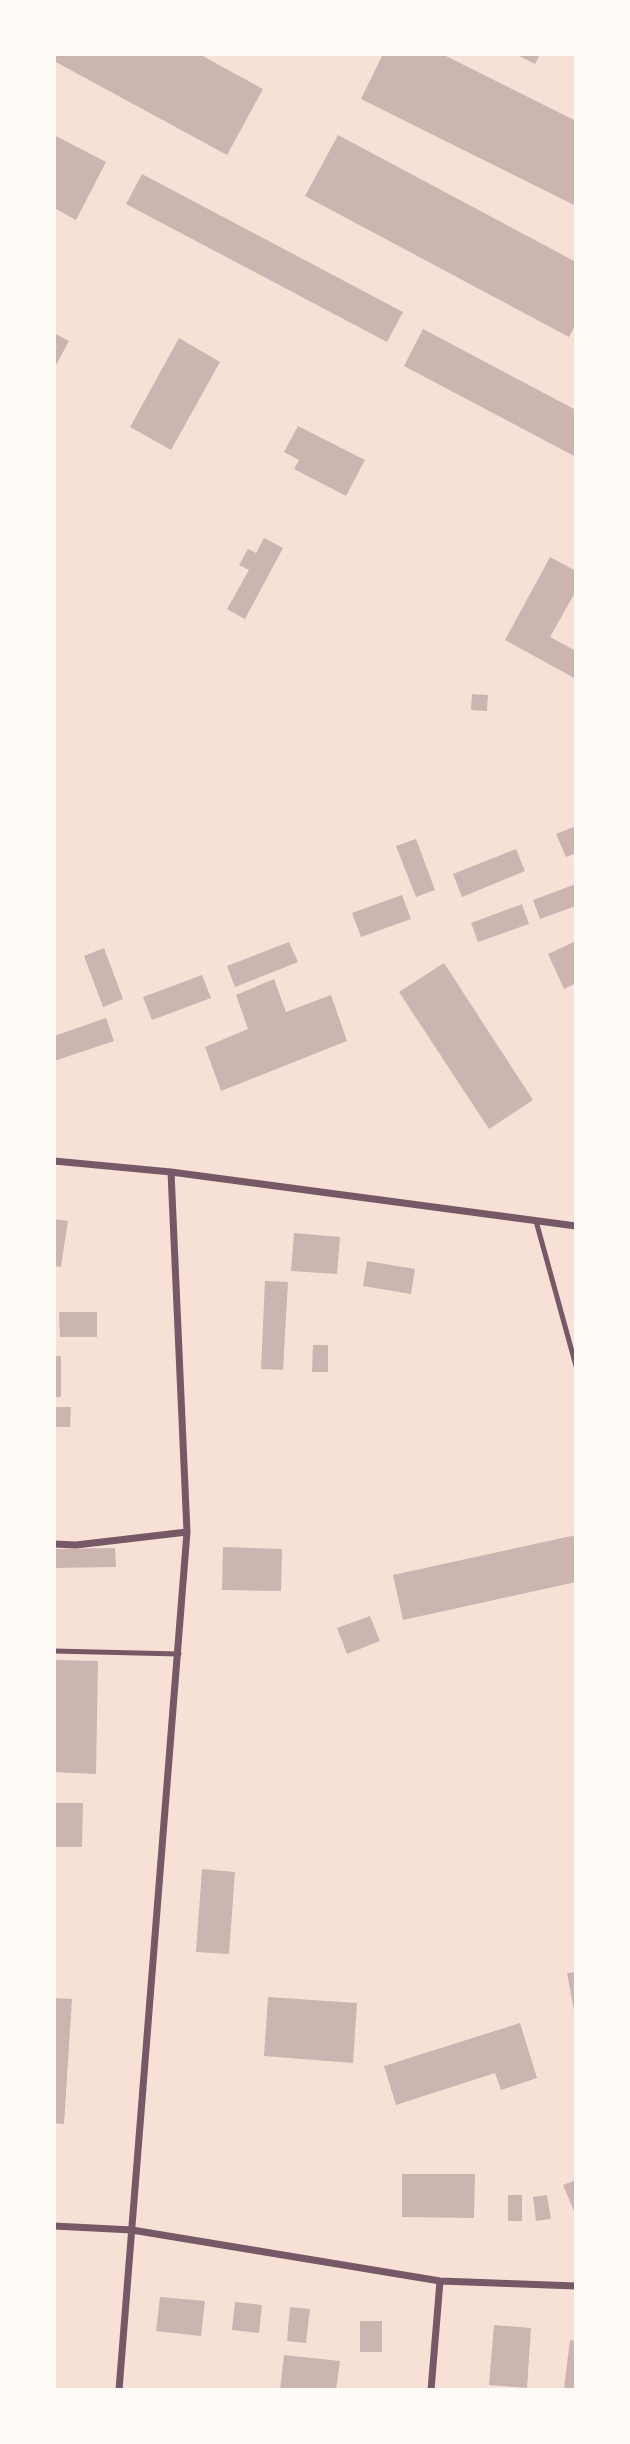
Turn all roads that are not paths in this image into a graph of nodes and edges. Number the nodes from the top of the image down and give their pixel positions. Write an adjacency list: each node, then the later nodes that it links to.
1 (54, 1161): 2 (street)
2 (171, 1172): 3 (street); 6 (street)
3 (536, 1222): 4 (street); 5 (lane)
4 (576, 1226)
5 (576, 1366)
6 (187, 1532): 7 (street); 9 (street)
7 (54, 1544)
8 (54, 1651): 9 (lane)
9 (179, 1654): 11 (street)
10 (54, 2226): 11 (street)
11 (132, 2230): 12 (street); 14 (street)
12 (440, 2281): 13 (street); 15 (street)
13 (576, 2286)
14 (119, 2390)
15 (431, 2390)

